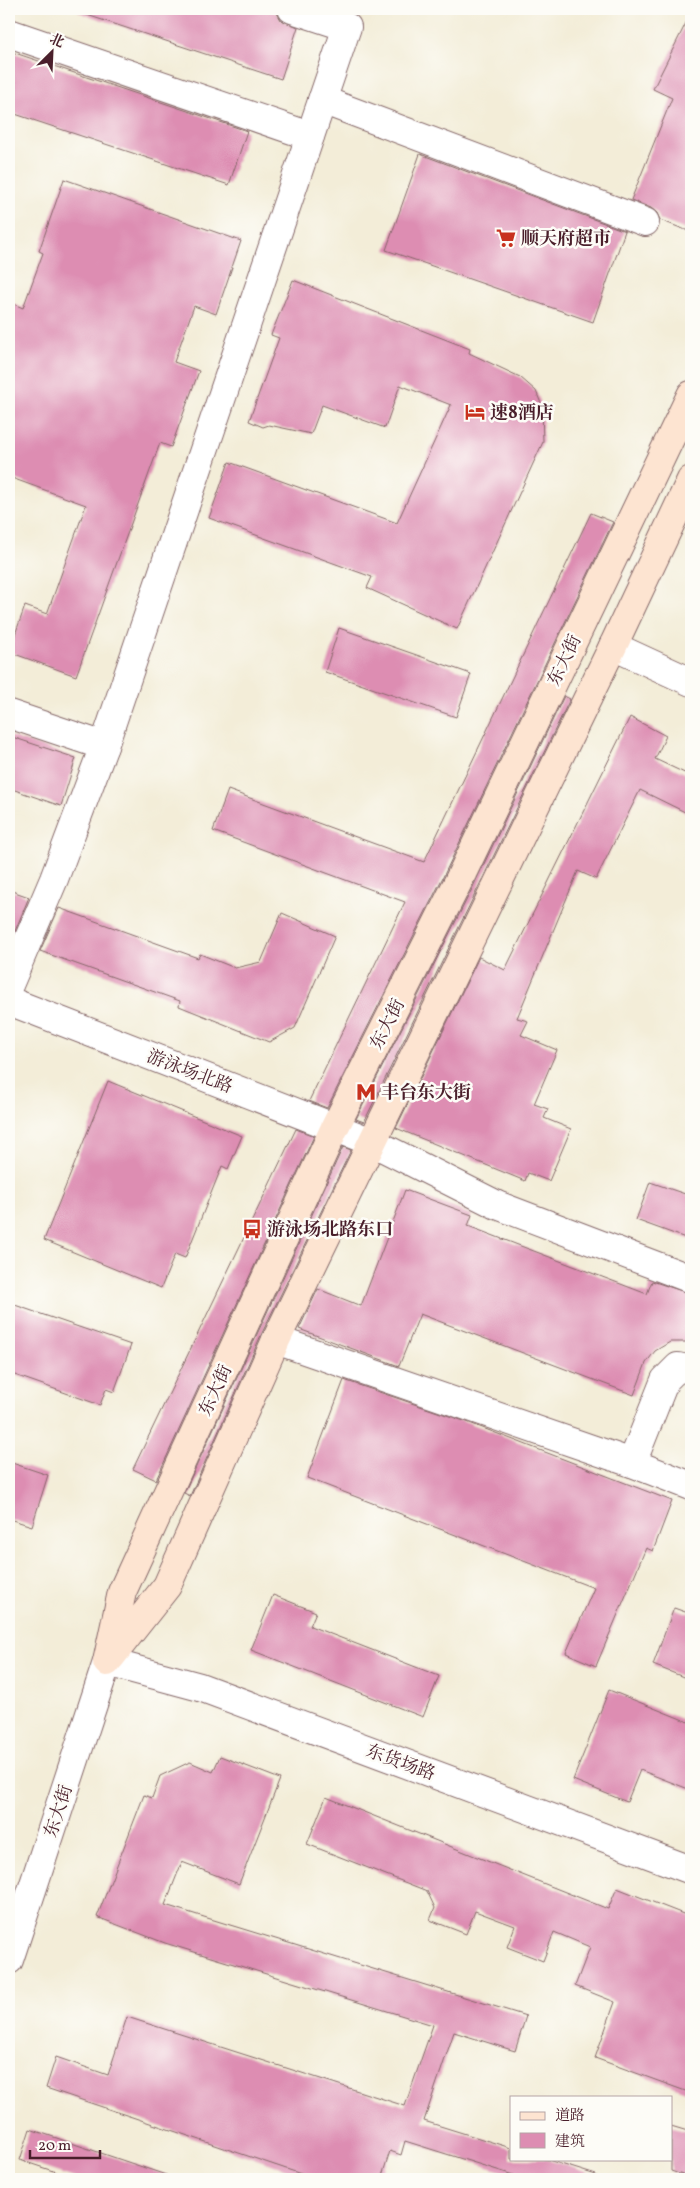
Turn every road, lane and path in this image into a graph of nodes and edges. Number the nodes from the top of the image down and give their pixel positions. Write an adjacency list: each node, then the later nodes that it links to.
1 (292, 9): 3 (street)
2 (9, 33): 4 (street)
3 (322, 100): 4 (street); 5 (street)
4 (310, 136): 11 (street)
5 (645, 222)
6 (691, 395): 14 (main road, 东大街)
7 (691, 480): 8 (main road, 东大街)
8 (613, 646): 9 (street); 15 (main road, 东大街)
9 (691, 682)
10 (9, 714): 11 (street)
11 (104, 746): 12 (street)
12 (9, 985)
13 (9, 1001): 14 (street, 游泳场北路)
14 (335, 1127): 15 (street, 游泳场北路); 21 (main road, 东大街)
15 (372, 1142): 16 (street, 游泳场北路); 17 (main road, 东大街)
16 (691, 1279)
17 (276, 1340): 19 (street); 21 (main road, 东大街)
18 (691, 1370): 19 (street)
19 (632, 1463): 20 (street)
20 (691, 1486)
21 (107, 1662): 22 (street, 东货场路); 23 (street, 东大街)
22 (691, 1870)
23 (9, 1960)

